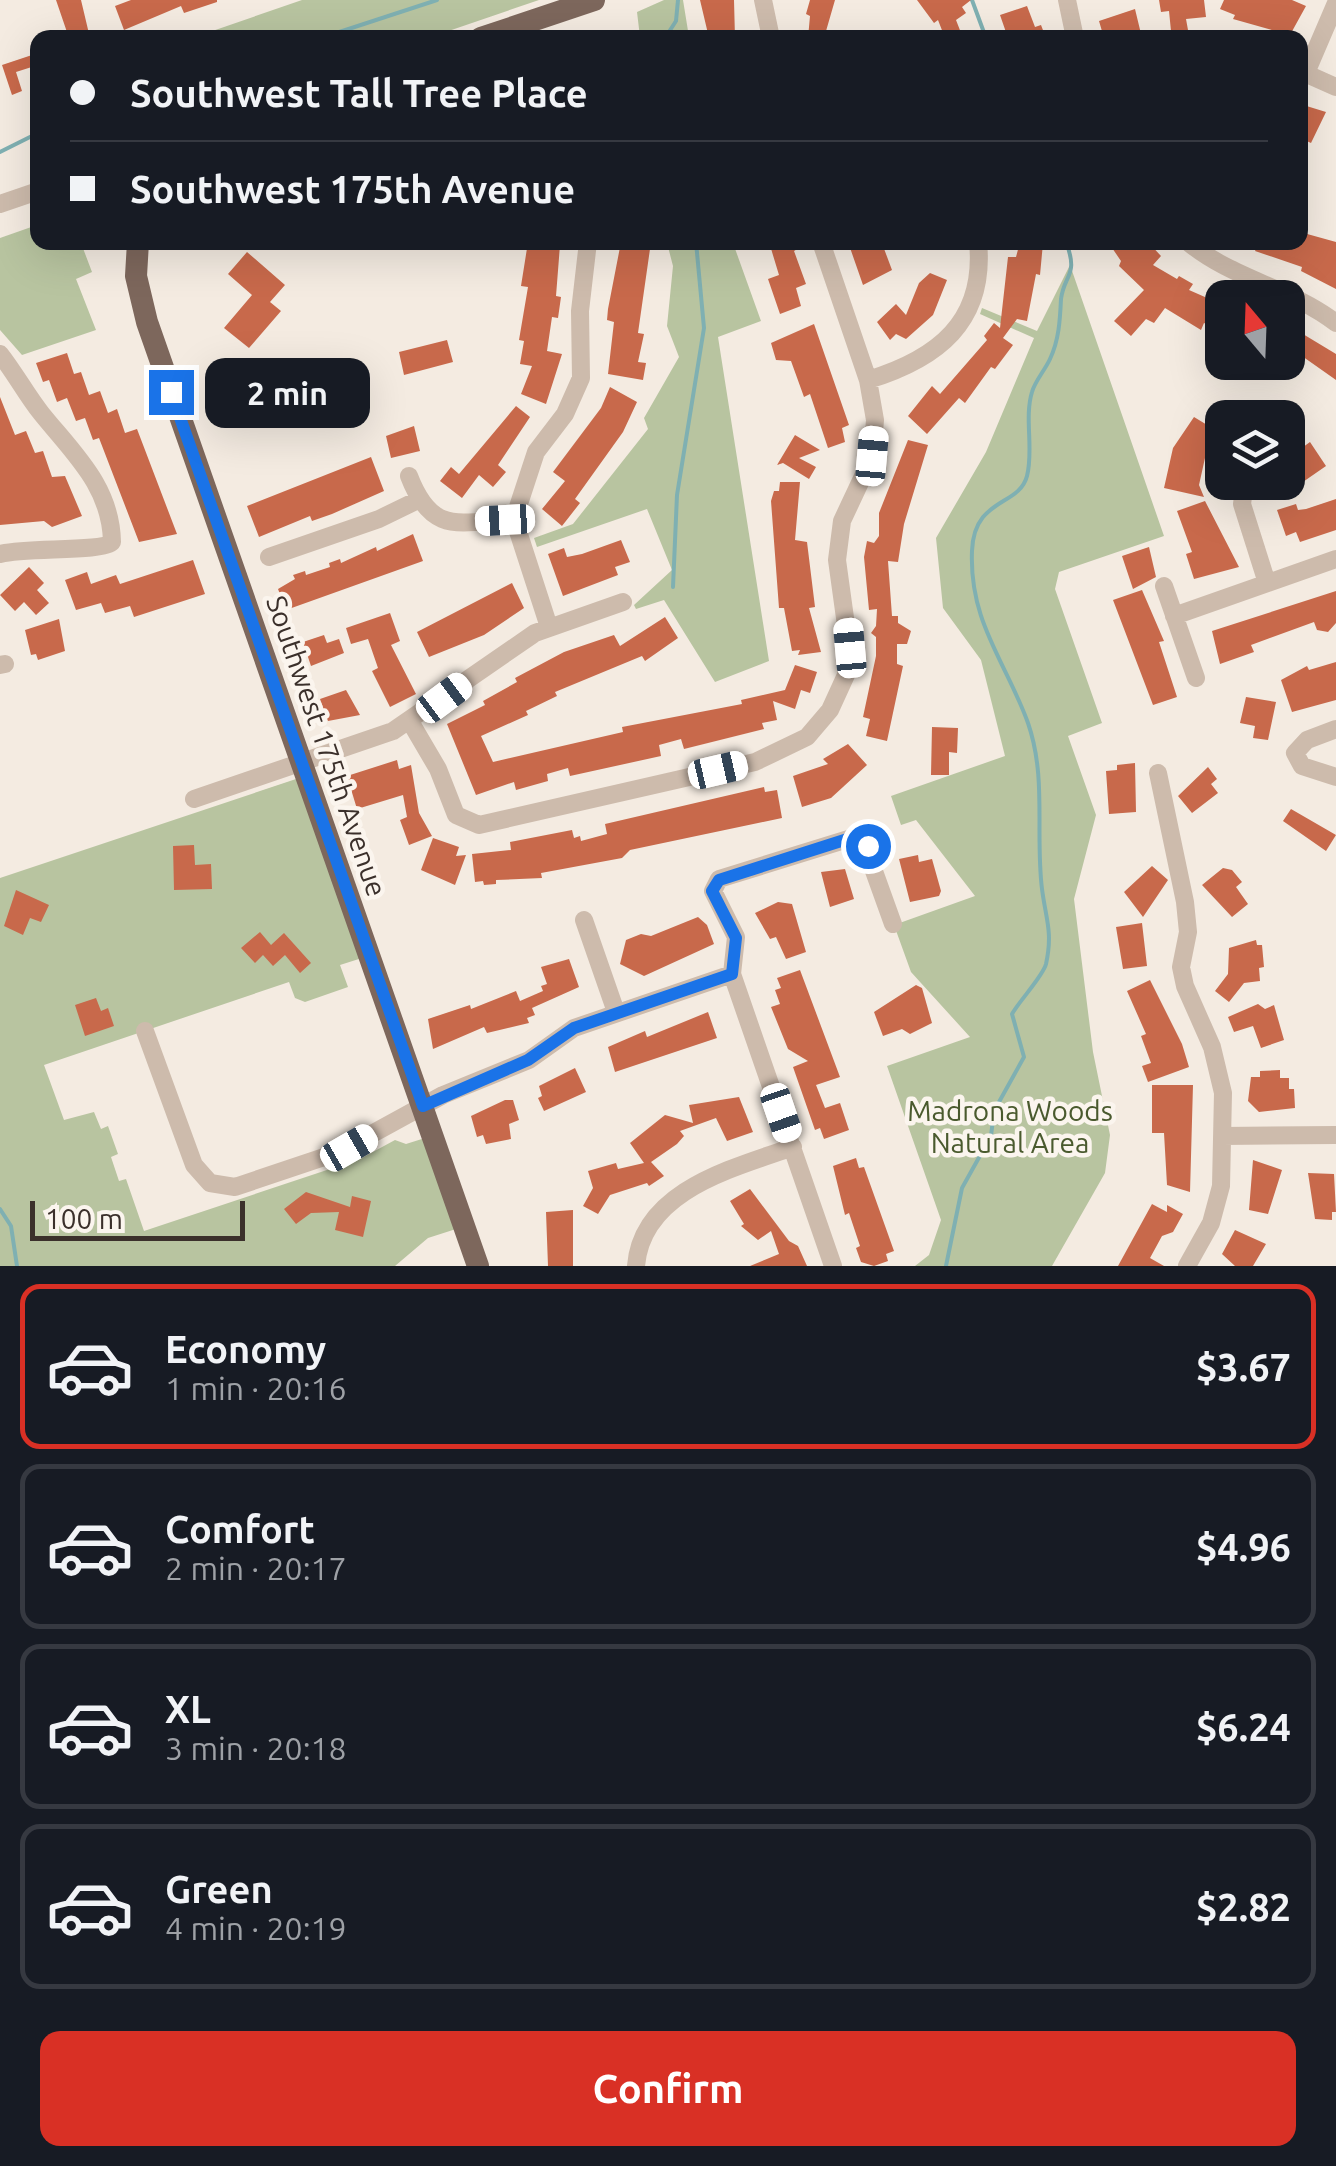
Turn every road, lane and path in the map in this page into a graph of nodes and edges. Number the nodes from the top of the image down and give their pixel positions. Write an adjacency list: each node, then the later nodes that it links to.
1 (594, 0): 5 (main road)
2 (763, 0): 6 (street)
3 (1066, 0): 7 (street)
4 (1336, 3): 8 (street)
5 (505, 30)
6 (769, 30)
7 (1073, 30)
8 (1308, 62)
9 (1308, 74): 10 (street)
10 (1336, 88)
11 (30, 194): 12 (street)
12 (0, 204)
13 (138, 250): 36 (main road, Southwest 175th Avenue)
14 (587, 250): 24 (street)
15 (824, 250): 20 (street)
16 (978, 250): 20 (street)
17 (1198, 250): 18 (street)
18 (1336, 323)
19 (0, 354): 25 (street)
20 (868, 380): 34 (street)
21 (409, 476): 22 (street)
22 (418, 500): 24 (street); 26 (street)
23 (1243, 500): 28 (street)
24 (514, 520): 32 (street)
25 (0, 554)
26 (268, 557)
27 (1336, 560): 28 (street)
28 (1267, 584): 31 (street)
29 (1164, 586): 31 (street)
30 (622, 602): 32 (street)
31 (1174, 616): 33 (street)
32 (549, 627): 34 (street)
33 (1196, 678)
34 (410, 723): 36 (street)
35 (1336, 729): 38 (street)
36 (301, 764): 39 (street); 45 (main road, Southwest 175th Avenue)
37 (1158, 772): 46 (street)
38 (1336, 777)
39 (194, 799)
40 (584, 920): 43 (street)
41 (893, 924): 42 (street)
42 (732, 974): 43 (street); 48 (street)
43 (616, 1012): 45 (street)
44 (145, 1031): 45 (street)
45 (423, 1106): 49 (main road, Southwest 175th Avenue)
46 (1222, 1136): 47 (street); 52 (street)
47 (1336, 1136)
48 (793, 1148): 50 (street); 51 (street)
49 (478, 1266)
50 (636, 1266)
51 (834, 1266)
52 (1187, 1266)

